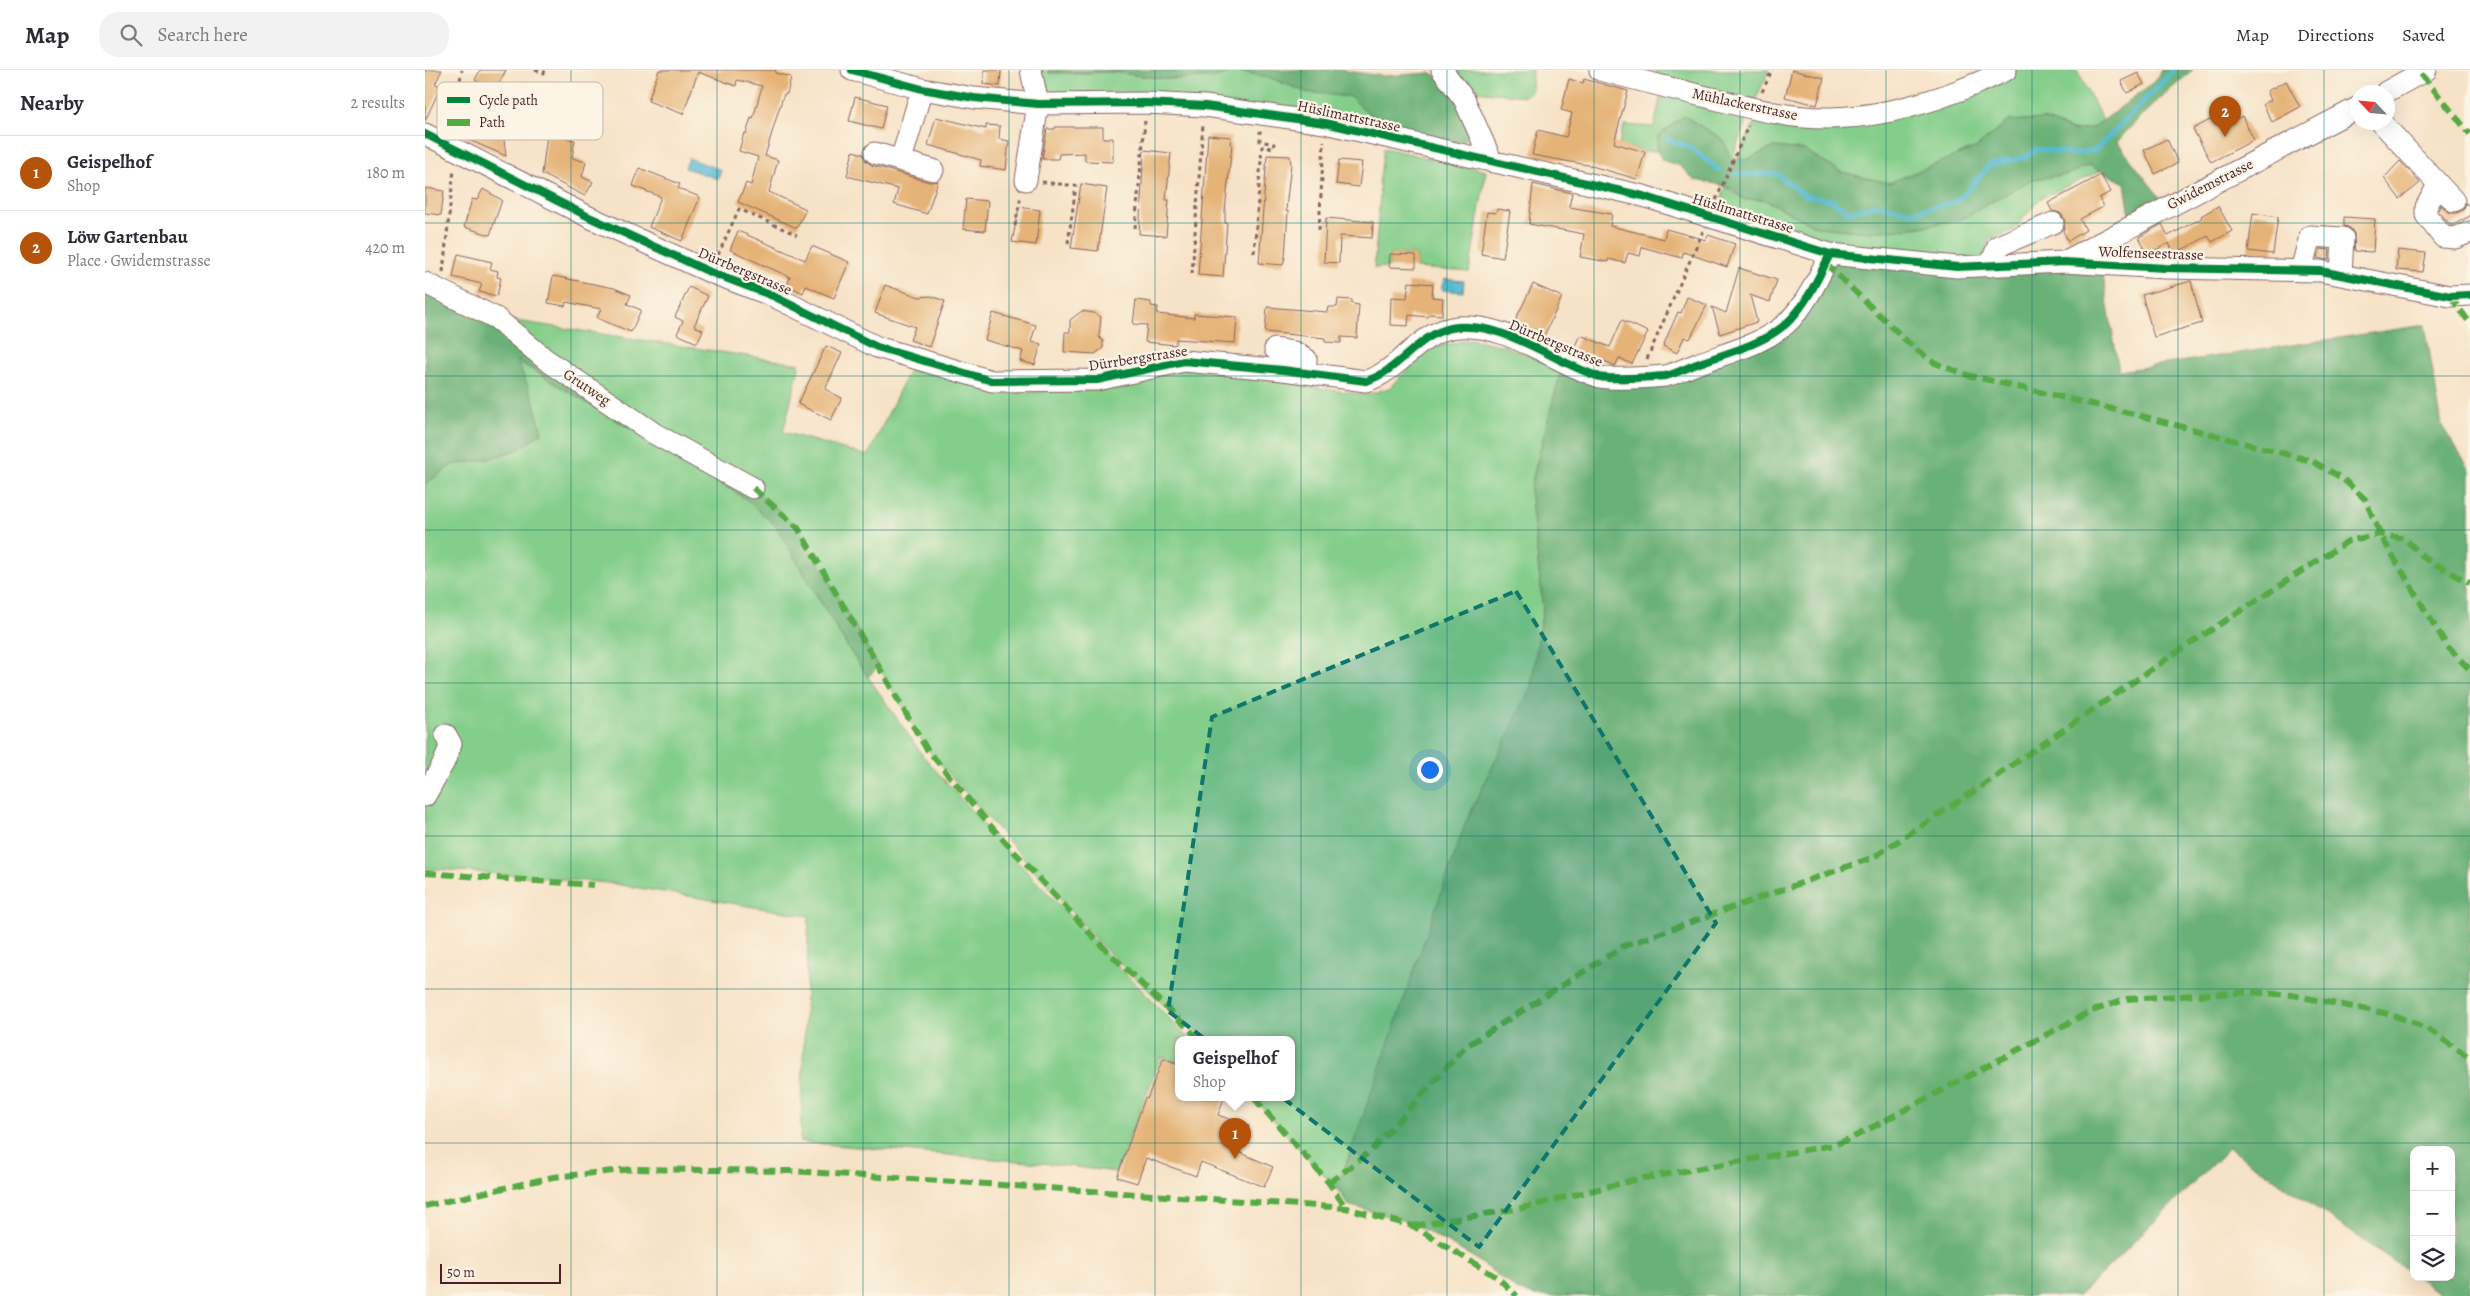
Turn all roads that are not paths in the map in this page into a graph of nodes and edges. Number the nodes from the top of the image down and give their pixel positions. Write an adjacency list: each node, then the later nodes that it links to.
1 (852, 70): 8 (street, Hüslimattstrasse)
2 (1031, 70): 9 (street)
3 (1442, 70): 15 (street)
4 (1600, 70): 5 (street, Mühlackerstrasse)
5 (2006, 70)
6 (2426, 70): 7 (street)
7 (2395, 87)
8 (922, 89): 9 (street, Hüslimattstrasse); 14 (street)
9 (1038, 104): 15 (street, Hüslimattstrasse); 17 (street)
10 (2350, 112): 23 (street, Gwidemstrasse)
11 (2388, 130): 18 (street)
12 (425, 134): 30 (street, Dürrbergstrasse)
13 (875, 153): 14 (street)
14 (901, 160): 16 (street)
15 (1492, 162): 22 (street, Hüslimattstrasse)
16 (933, 170)
17 (1027, 180)
18 (2438, 184): 19 (street); 21 (street)
19 (2454, 201)
20 (2056, 229): 24 (street)
21 (2470, 232)
22 (1830, 254): 24 (street, Wolfenseestrasse); 30 (street, Dürrbergstrasse)
23 (2064, 262): 24 (street, Wolfenseestrasse); 25 (street, Wolfenseestrasse)
24 (1990, 266)
25 (2301, 271): 26 (street, Wolfenseestrasse); 26 (street)
26 (2341, 275): 28 (street, Wolfenseestrasse)
27 (433, 286): 31 (street, Grutweg)
28 (2470, 294)
29 (1275, 349): 30 (street)
30 (1305, 373)
31 (753, 488)
32 (446, 735): 33 (street)
33 (425, 796)

